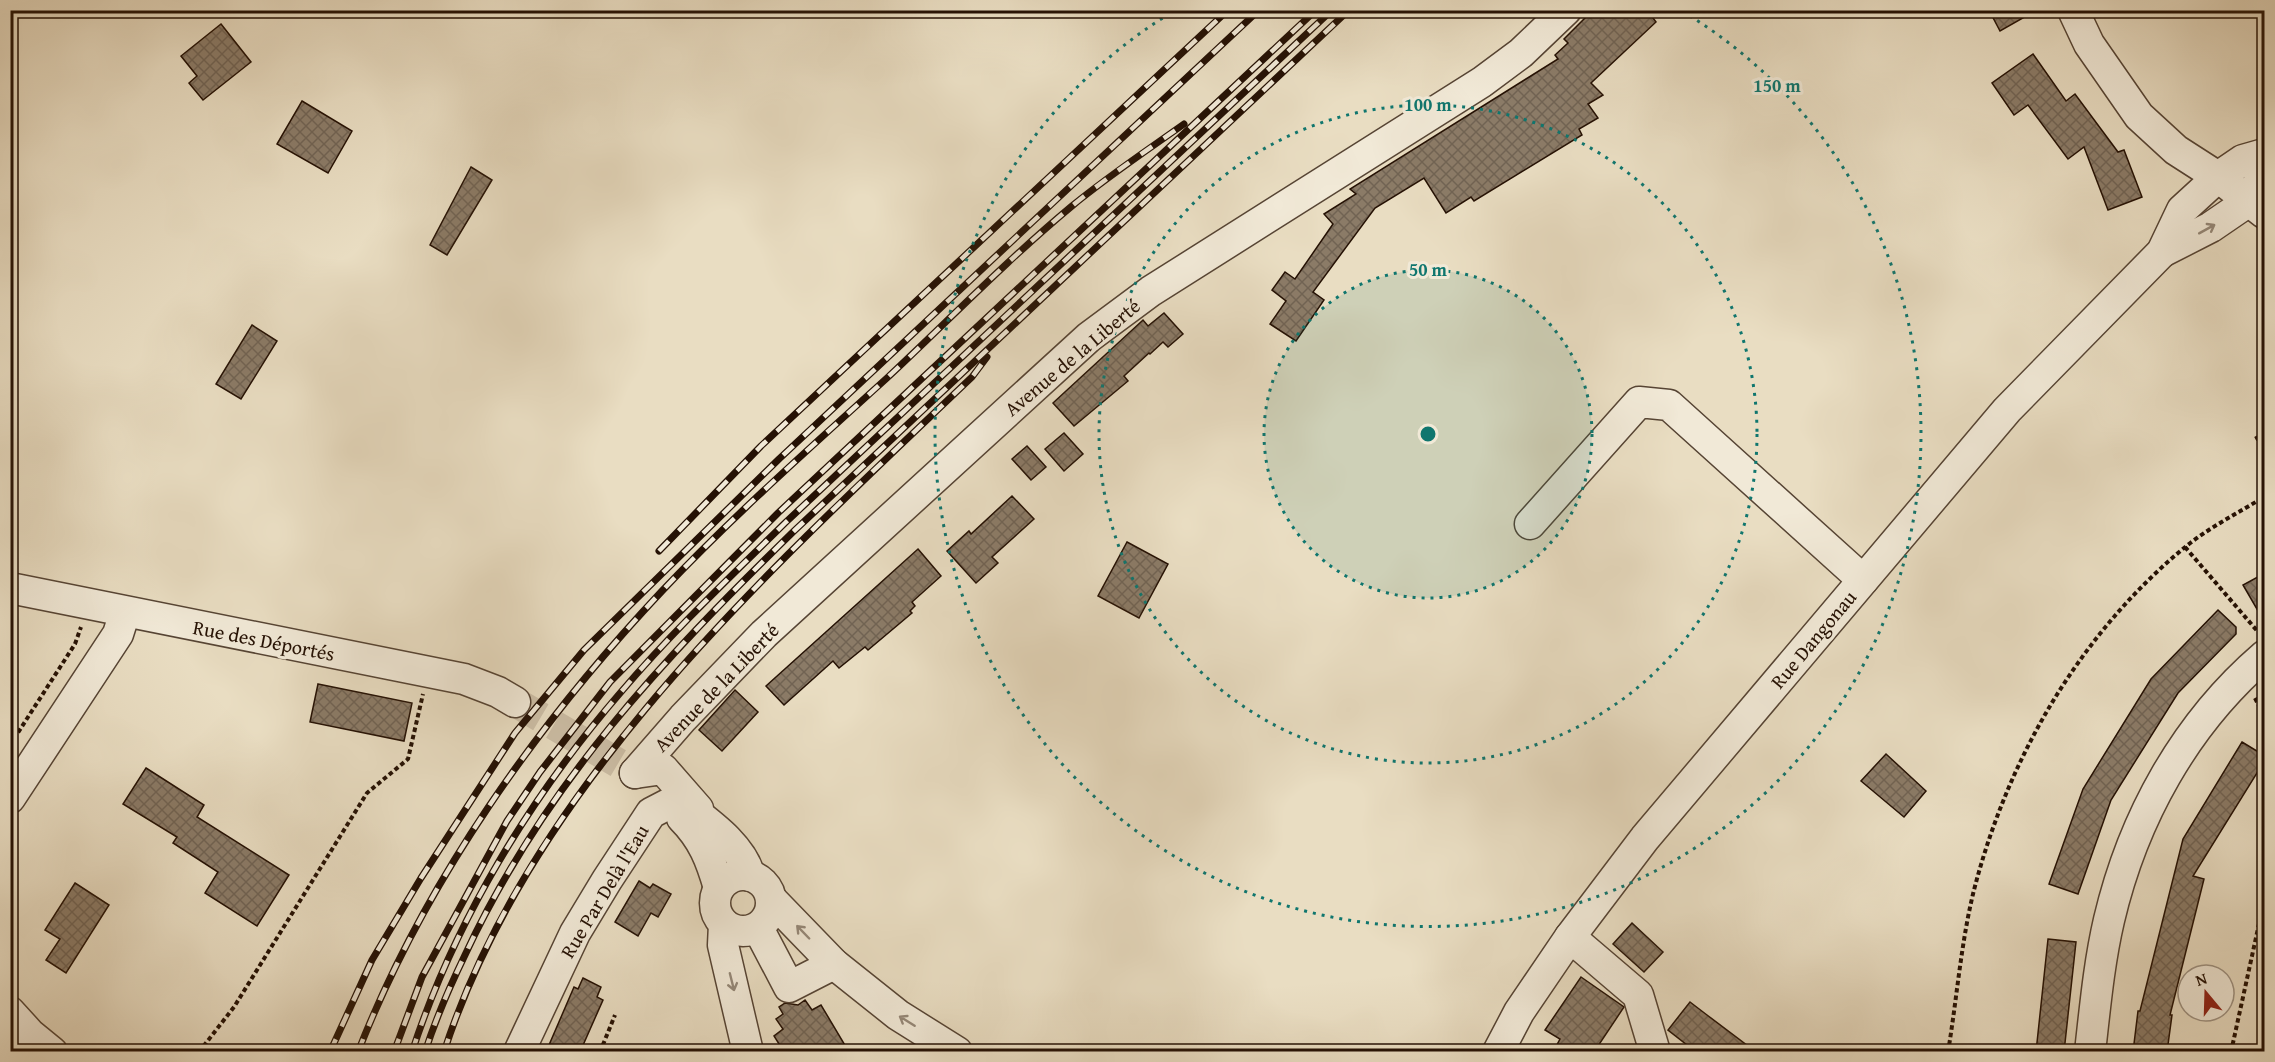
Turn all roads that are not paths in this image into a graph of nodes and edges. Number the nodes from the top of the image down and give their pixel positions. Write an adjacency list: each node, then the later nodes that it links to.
1 (1566, 10): 14 (street, Avenue de la Liberté)
2 (2073, 10): 5 (street)
3 (2265, 154): 5 (street, Rue Dangonau)
4 (2265, 172): 6 (street)
5 (2218, 177): 6 (street); 7 (street, Rue Dangonau)
6 (2257, 207): 7 (street, Rue Dangonau, one-way to 6)
7 (2162, 252): 9 (street, Rue Dangonau)
8 (1530, 524): 9 (street)
9 (1863, 580): 23 (street, Rue Dangonau)
10 (10, 588): 11 (street, Rue des Déportés)
11 (125, 612): 13 (street, Rue des Déportés); 15 (street)
12 (2265, 656): 32 (street)
13 (514, 702)
14 (635, 773): 16 (street); 17 (street)
15 (10, 798)
16 (667, 802): 17 (street); 19 (street); 27 (street, Rue Par Delà l'Eau)
17 (720, 834): 18 (street)
18 (750, 876): 19 (street); 20 (street)
19 (719, 888): 21 (street)
20 (772, 900): 22 (street); 24 (street, one-way to 20)
21 (724, 924): 22 (street); 28 (street, one-way to 28)
22 (758, 928): 24 (street)
23 (1570, 937): 30 (street, Rue Dangonau); 31 (street)
24 (834, 964): 29 (street, one-way to 24)
25 (10, 1012): 26 (street)
26 (52, 1052)
27 (519, 1052)
28 (748, 1052)
29 (957, 1052)
30 (1498, 1052)
31 (1655, 1052)
32 (2090, 1052)

